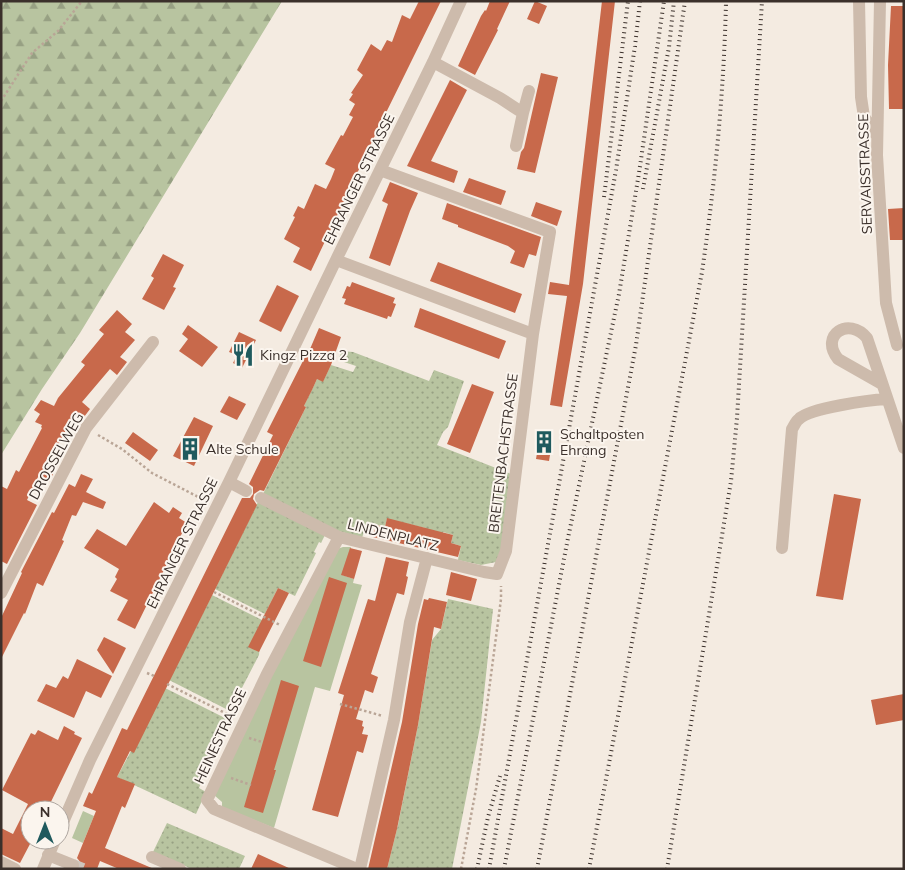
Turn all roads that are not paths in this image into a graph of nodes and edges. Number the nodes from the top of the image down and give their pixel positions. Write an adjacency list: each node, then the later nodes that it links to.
1 (461, 1): 4 (street, EHRANGER STRASSE)
2 (859, 1): 7 (street)
3 (880, 1): 7 (street, SERVAISSTRASSE)
4 (433, 62): 6 (street); 9 (street, EHRANGER STRASSE)
5 (529, 91): 6 (street)
6 (523, 113): 8 (street)
7 (877, 136): 13 (street, SERVAISSTRASSE)
8 (516, 146)
9 (380, 170): 10 (street, EHRANGER STRASSE); 11 (street, BREITENBACHSTRASSE)
10 (336, 260): 11 (street); 17 (street, EHRANGER STRASSE)
11 (533, 334): 23 (street, BREITENBACHSTRASSE)
12 (153, 342): 24 (street, DROSSELWEG)
13 (897, 345)
14 (882, 384): 14 (street); 15 (street)
15 (887, 399): 16 (street); 21 (street)
16 (904, 448)
17 (229, 482): 18 (street); 25 (street, EHRANGER STRASSE)
18 (246, 491)
19 (261, 498): 20 (street, LINDENPLATZ)
20 (339, 538): 22 (street, LINDENPLATZ); 34 (street, HEINESTRASSE)
21 (782, 548)
22 (427, 558): 23 (street, LINDENPLATZ); 34 (street, HEINESTRASSE)
23 (497, 574)
24 (1, 593)
25 (70, 806)
26 (50, 850): 27 (street)
27 (48, 855): 30 (street); 32 (street)
28 (152, 857): 33 (street)
29 (1, 862): 31 (street)
30 (73, 865)
31 (15, 869)
32 (43, 869)
33 (180, 869)
34 (359, 869)

